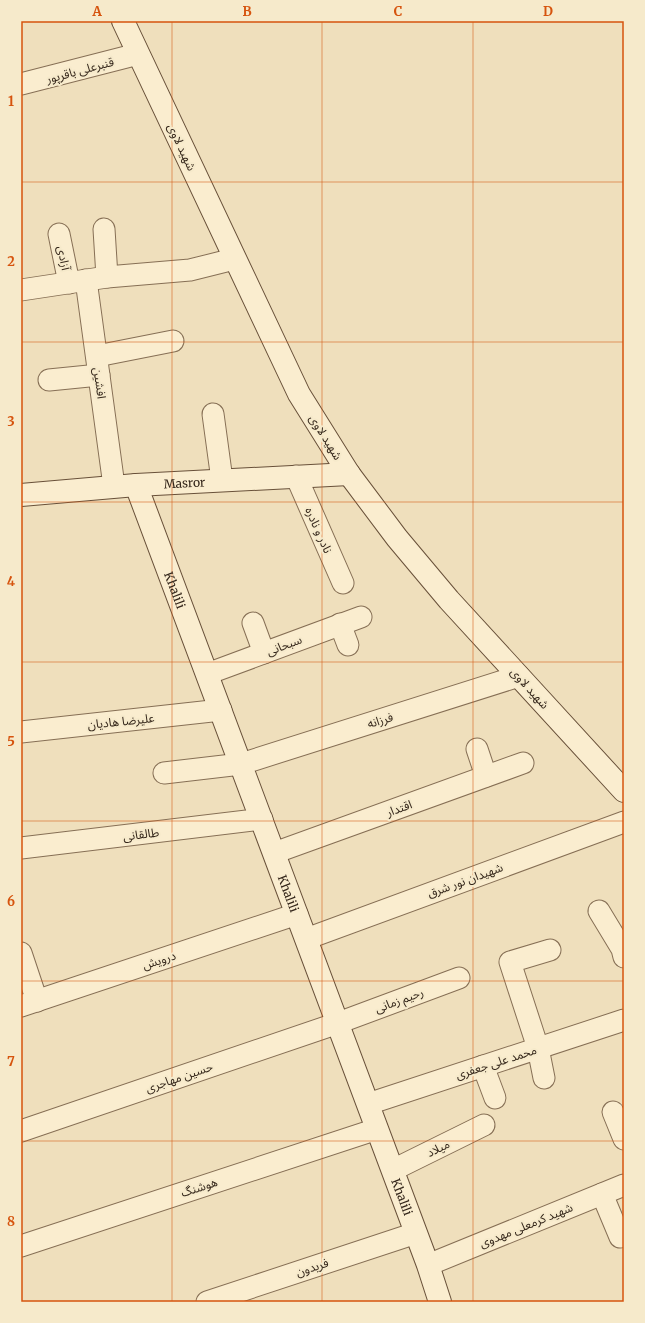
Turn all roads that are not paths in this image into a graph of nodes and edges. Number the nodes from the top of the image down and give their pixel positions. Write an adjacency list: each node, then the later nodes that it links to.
1 (123, 21): 2 (street, شهید لاوی)
2 (138, 54): 3 (street, قنبرعلی باقرپور); 6 (street, شهید لاوی)
3 (21, 84)
4 (104, 229): 7 (street)
5 (59, 234): 8 (street, آزادی)
6 (234, 258): 7 (street); 14 (street, شهید لاوی)
7 (107, 277): 8 (street)
8 (78, 282): 9 (street); 11 (street, افشین)
9 (21, 290)
10 (173, 341): 11 (street)
11 (98, 366): 12 (street); 18 (street, افشین)
12 (49, 380)
13 (213, 414): 16 (street)
14 (349, 474): 15 (street, Masror); 27 (street, شهید لاوی)
15 (296, 476): 16 (street, Masror); 20 (street, نادر و نادره)
16 (222, 480): 17 (street, Masror)
17 (136, 484): 18 (street, Masror); 26 (street, Khalili)
18 (114, 486): 19 (street, Masror)
19 (21, 495)
20 (343, 583)
21 (361, 617): 23 (street, سبحانی)
22 (253, 623): 25 (street)
23 (340, 624): 24 (street); 25 (street, سبحانی)
24 (348, 645)
25 (264, 653): 26 (street, سبحانی)
26 (207, 674): 28 (street, Khalili)
27 (519, 676): 32 (street, فرزانه); 35 (street, شهید لاوی)
28 (221, 710): 29 (street, علیرضا هادیان); 32 (street, Khalili)
29 (21, 732)
30 (477, 749): 34 (street)
31 (523, 763): 34 (street, اقتدار)
32 (241, 764): 33 (street, فرزانه); 36 (street, Khalili)
33 (164, 773)
34 (486, 776): 39 (street, اقتدار)
35 (624, 791)
36 (262, 819): 38 (street, طالقانی); 39 (street, Khalili)
37 (624, 822): 42 (street, شهیدان نور شرق)
38 (21, 848)
39 (274, 853): 41 (street, Khalili)
40 (599, 911): 44 (street)
41 (297, 914): 42 (street, Khalili); 47 (street, درویش)
42 (306, 939): 49 (street, Khalili)
43 (550, 950): 50 (street)
44 (624, 952)
45 (21, 953): 47 (street)
46 (459, 978): 49 (street, رحیم زمانی)
47 (29, 1003)
48 (624, 1020): 50 (street, محمد علی جعفری)
49 (338, 1023): 54 (street, Khalili); 58 (street, حسین مهاجری)
50 (538, 1048): 51 (street, محمد علی جعفری); 52 (street)
51 (483, 1066): 53 (street); 54 (street, محمد علی جعفری)
52 (544, 1078)
53 (495, 1098)
54 (368, 1104): 57 (street, Khalili)
55 (613, 1112): 59 (street)
56 (484, 1125): 60 (street, میلاد)
57 (377, 1129): 60 (street, Khalili); 65 (street, هوشنگ)
58 (21, 1130)
59 (624, 1139)
60 (393, 1170): 63 (street, Khalili)
61 (624, 1185): 62 (street, شهید کرمعلی مهدوی)
62 (602, 1194): 64 (street); 66 (street, شهید کرمعلی مهدوی)
63 (416, 1233): 66 (street, Khalili); 67 (street, فریدون)
64 (620, 1237)
65 (21, 1246)
66 (428, 1264): 68 (street, Khalili)
67 (207, 1302)
68 (440, 1302)

